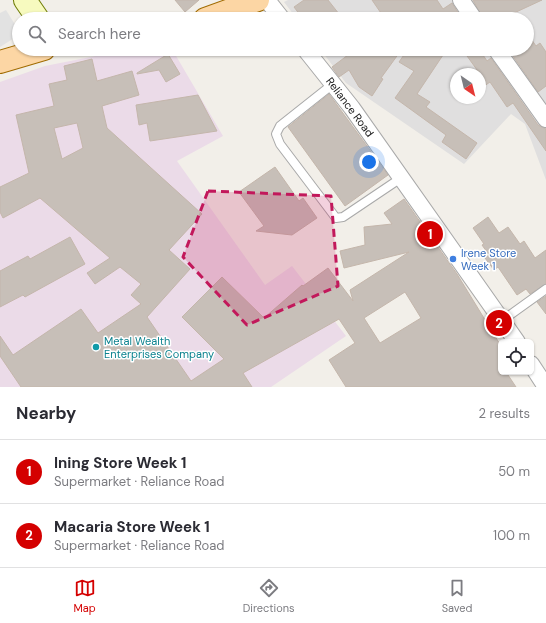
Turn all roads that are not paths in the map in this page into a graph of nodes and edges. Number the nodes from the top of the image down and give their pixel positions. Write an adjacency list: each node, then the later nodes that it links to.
1 (25, 0): 5 (main road)
2 (258, 0): 6 (main road)
3 (267, 0): 7 (street)
4 (461, 0): 8 (street)
5 (33, 12)
6 (225, 12)
7 (276, 12)
8 (469, 12)
9 (20, 56): 12 (main road)
10 (311, 56): 13 (street, Reliance Road)
11 (501, 56): 14 (street)
12 (0, 62)
13 (333, 84): 15 (street, Reliance Road); 15 (lane)
14 (546, 119)
15 (401, 178): 17 (street, Reliance Road)
16 (546, 289): 17 (lane)
17 (504, 320): 18 (street, Reliance Road)
18 (515, 339)
19 (534, 369): 20 (street)
20 (546, 387)

